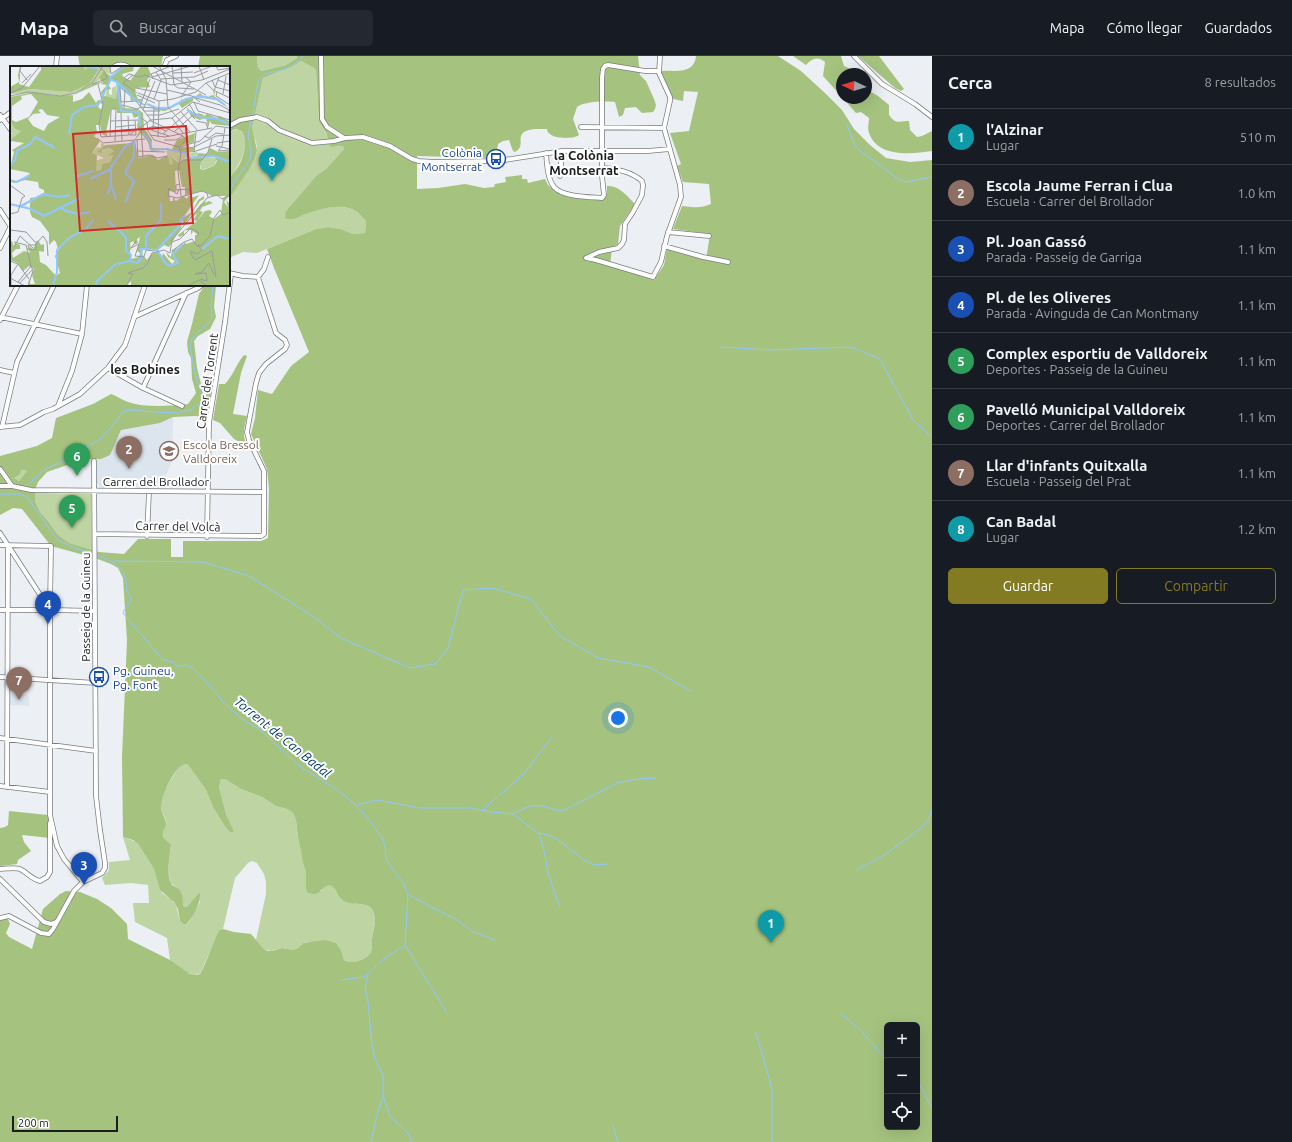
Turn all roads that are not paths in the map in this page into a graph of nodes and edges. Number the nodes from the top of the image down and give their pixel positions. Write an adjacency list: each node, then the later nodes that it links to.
1 (57, 56): 6 (street)
2 (176, 56): 9 (street)
3 (321, 56): 19 (street)
4 (660, 56): 10 (street)
5 (854, 56): 12 (street)
6 (56, 66)
7 (114, 66): 8 (street)
8 (126, 66)
9 (166, 66)
10 (658, 71): 16 (street); 17 (street)
11 (10, 113): 13 (street)
12 (932, 117)
13 (1, 118): 18 (street)
14 (230, 125): 19 (street)
15 (581, 127): 16 (street)
16 (602, 127): 17 (street); 21 (street)
17 (664, 128): 20 (street)
18 (10, 129)
19 (345, 138): 23 (street)
20 (670, 149): 21 (street); 29 (street)
21 (602, 150): 22 (street); 24 (street)
22 (562, 151): 23 (street); 25 (street)
23 (546, 153): 24 (street)
24 (602, 168): 31 (street)
25 (560, 176)
26 (0, 210): 27 (street)
27 (10, 225)
28 (10, 229): 32 (street)
29 (668, 232): 30 (street); 31 (street)
30 (709, 236)
31 (664, 246): 34 (street)
32 (0, 248)
33 (268, 257): 36 (street)
34 (728, 262)
35 (230, 274): 36 (street)
36 (258, 277): 62 (street)
37 (17, 286): 45 (street)
38 (53, 286): 46 (street)
39 (87, 286): 47 (street)
40 (145, 286): 44 (street)
41 (200, 286): 43 (street)
42 (229, 286): 60 (street, Carrer del Torrent)
43 (186, 293): 44 (street); 51 (street)
44 (134, 317): 48 (street)
45 (0, 318): 46 (street)
46 (34, 324): 47 (street); 50 (street)
47 (82, 334): 53 (street)
48 (108, 368): 51 (street); 53 (street)
49 (0, 370): 50 (street)
50 (14, 373): 54 (street)
51 (143, 388): 52 (street)
52 (182, 406)
53 (57, 407): 54 (street)
54 (1, 427)
55 (94, 461): 59 (street, Passeig de la Guineu)
56 (0, 469): 58 (street)
57 (0, 486): 58 (street, Carrer del Brollador)
58 (12, 486): 59 (street, Carrer del Brollador)
59 (94, 491): 61 (street, Carrer del Brollador); 64 (street, Passeig de la Guineu)
60 (208, 491): 61 (street, Carrer del Brollador); 62 (street, Carrer del Brollador); 66 (street, Carrer del Torrent)
61 (149, 492): 65 (street)
62 (264, 492): 66 (street, Carrer del Volcà)
63 (0, 533): 68 (street)
64 (95, 534): 65 (street, Carrer del Volcà); 73 (street, Passeig de la Guineu)
65 (147, 536): 66 (street, Carrer del Volcà)
66 (207, 537)
67 (0, 545): 68 (street)
68 (8, 545): 69 (street); 69 (street); 71 (street)
69 (48, 608): 71 (street); 72 (street); 74 (street)
70 (0, 610): 71 (street)
71 (8, 610): 76 (street)
72 (55, 610): 73 (street); 74 (street)
73 (95, 611): 78 (street, Passeig de la Guineu)
74 (50, 615): 77 (street)
75 (0, 677): 76 (street)
76 (8, 678): 77 (street); 80 (street)
77 (50, 680): 78 (street); 81 (street)
78 (96, 683): 82 (street, Passeig de la Guineu)
79 (0, 738): 80 (street)
80 (8, 739): 81 (street); 84 (street)
81 (50, 744): 82 (street); 85 (street)
82 (96, 751): 89 (street, Passeig de la Guineu)
83 (0, 786): 84 (street)
84 (7, 787): 85 (street)
85 (50, 792): 86 (street)
86 (50, 815): 87 (street); 89 (street)
87 (0, 870)
88 (0, 879): 91 (street)
89 (83, 882): 91 (street)
90 (0, 918): 91 (street)
91 (56, 922)

